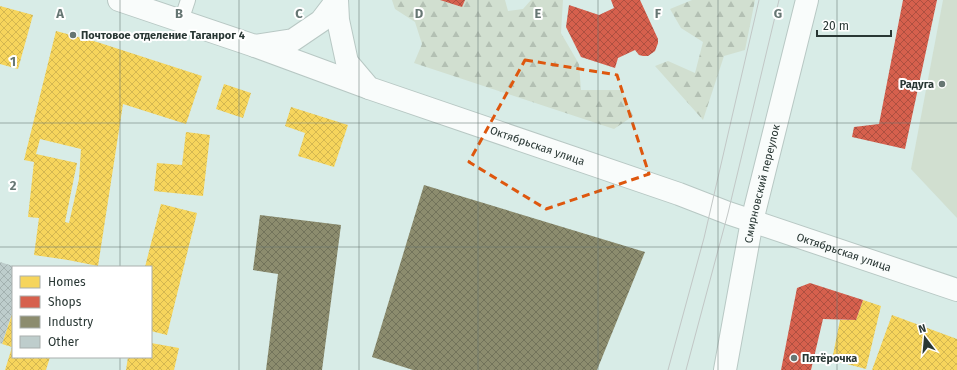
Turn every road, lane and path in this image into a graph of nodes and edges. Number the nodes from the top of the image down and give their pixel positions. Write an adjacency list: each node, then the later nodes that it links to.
1 (119, 0): 5 (main road, Октябрьская улица)
2 (188, 0): 5 (lane)
3 (337, 0): 6 (main road); 7 (main road)
4 (807, 0): 8 (main road, Смирновский переулок)
5 (181, 20): 6 (main road, Октябрьская улица)
6 (255, 46): 7 (main road, Октябрьская улица)
7 (368, 88): 8 (main road, Октябрьская улица)
8 (752, 221): 9 (main road, Октябрьская улица); 10 (main road, Смирновский переулок)
9 (957, 290)
10 (725, 370)

